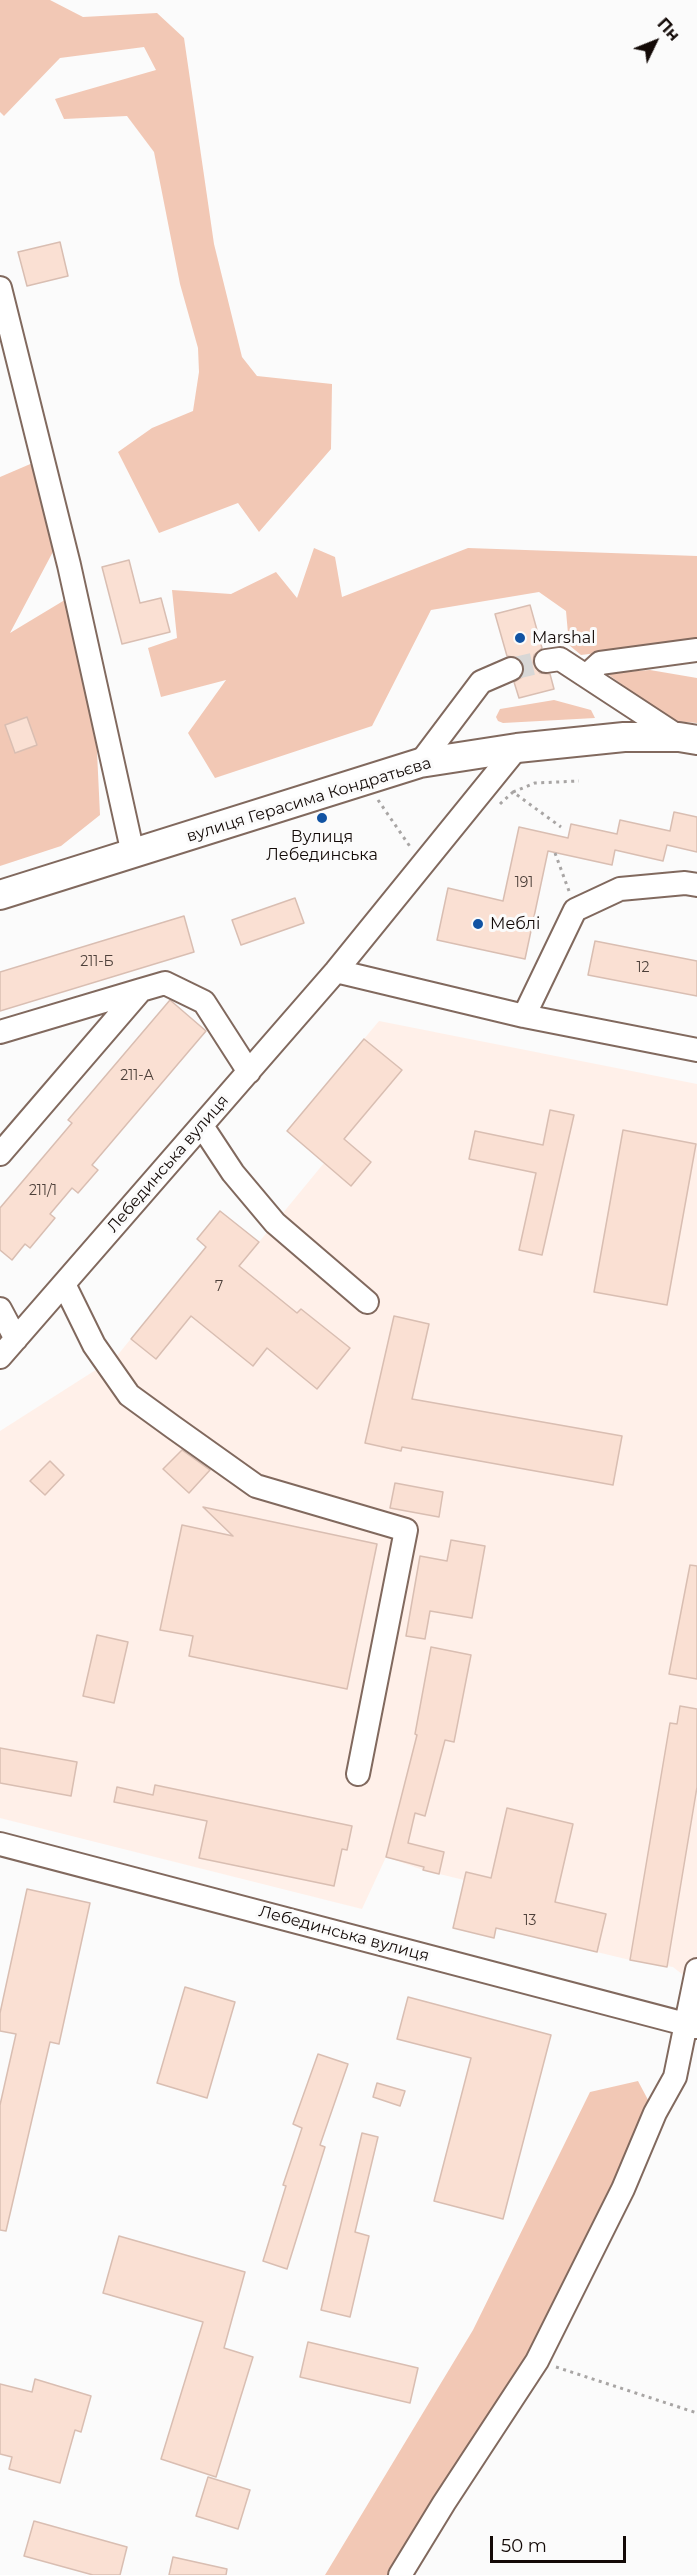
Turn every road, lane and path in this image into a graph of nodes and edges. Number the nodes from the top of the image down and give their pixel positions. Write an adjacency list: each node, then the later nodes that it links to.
1 (0, 288): 2 (street)
2 (3, 311): 17 (street)
3 (697, 650): 6 (street)
4 (546, 661): 6 (street)
5 (511, 669): 9 (street)
6 (587, 675): 7 (street)
7 (688, 739): 8 (main road, вулиця Герасима Кондратьєва)
8 (517, 747): 9 (main road, вулиця Герасима Кондратьєва); 21 (street, Лебединська вулиця)
9 (420, 763): 17 (main road, вулиця Герасима Кондратьєва)
10 (579, 781): 11 (path)
11 (513, 792): 13 (path); 14 (path)
12 (378, 799): 15 (path)
13 (495, 808)
14 (561, 826)
15 (411, 848)
16 (555, 853): 20 (path)
17 (133, 854): 19 (main road, вулиця Герасима Кондратьєва)
18 (697, 885): 20 (street)
19 (0, 895)
20 (576, 910): 23 (street)
21 (336, 970): 23 (street); 26 (street, Лебединська вулиця)
22 (141, 990): 24 (street); 26 (street); 28 (street)
23 (524, 1016): 25 (street)
24 (0, 1032)
25 (697, 1050)
26 (249, 1072): 27 (street, Лебединська вулиця)
27 (202, 1126): 29 (street, Лебединська вулиця); 30 (street)
28 (0, 1154)
29 (64, 1284): 32 (street, Лебединська вулиця); 34 (street)
30 (368, 1302)
31 (0, 1309): 32 (street)
32 (16, 1339): 33 (street, Лебединська вулиця)
33 (0, 1357)
34 (358, 1774)
35 (0, 1844): 37 (street, Лебединська вулиця)
36 (697, 1970): 37 (street)
37 (692, 2026): 38 (street)
38 (537, 2361): 39 (path); 40 (street)
39 (697, 2413)
40 (400, 2575)

